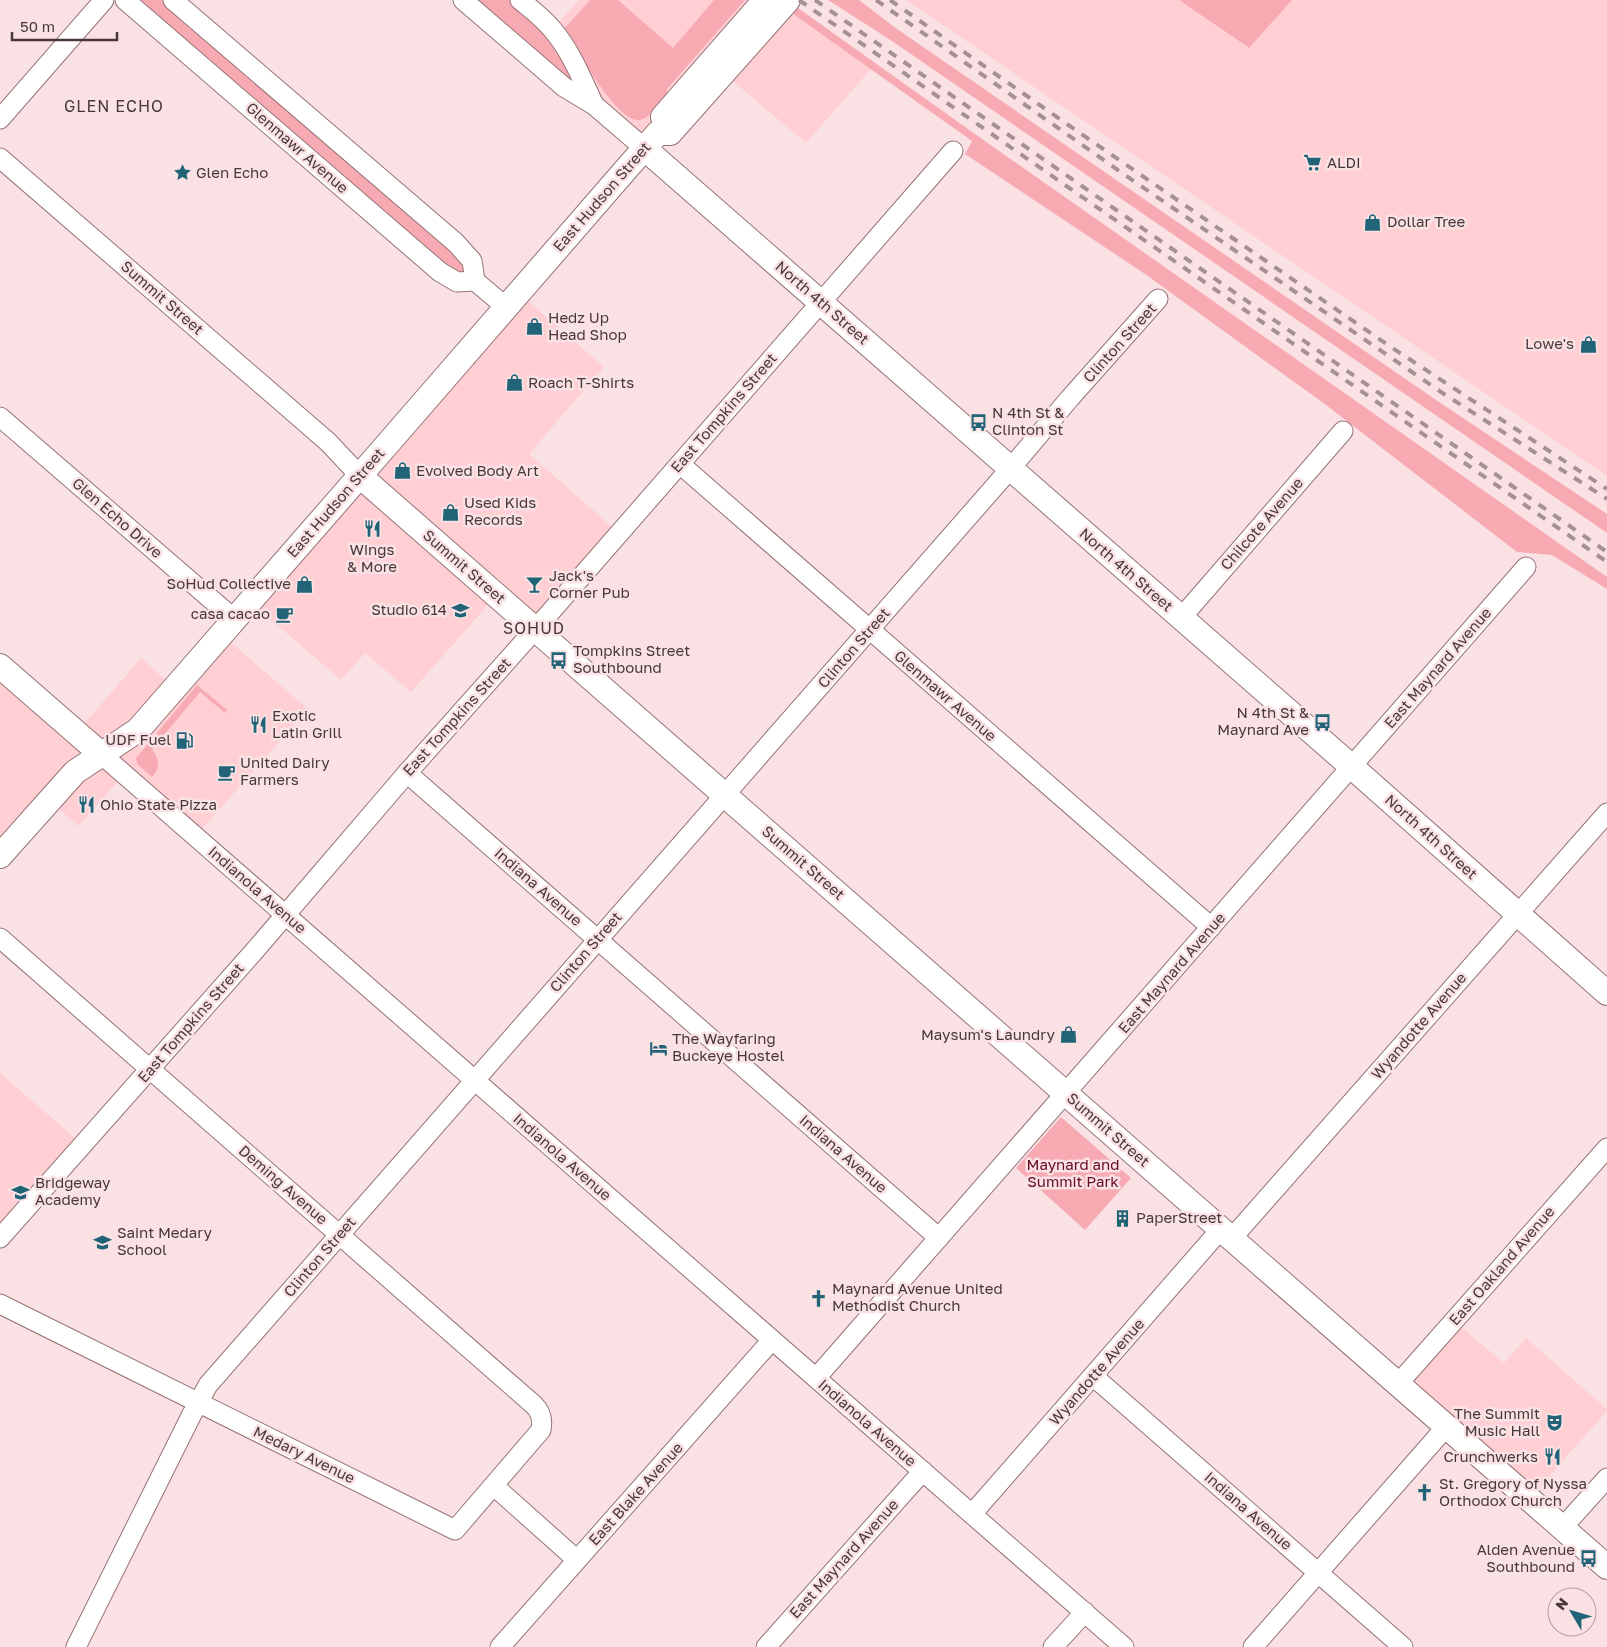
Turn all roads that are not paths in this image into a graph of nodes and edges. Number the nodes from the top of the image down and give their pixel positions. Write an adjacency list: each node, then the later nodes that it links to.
1 (104, 0): 9 (street)
2 (125, 0): 13 (street, Glenmawr Avenue)
3 (173, 0): 13 (street, Glenmawr Avenue)
4 (463, 0): 8 (street)
5 (520, 0): 8 (street)
6 (765, 0): 10 (main road, East Hudson Street)
7 (788, 0): 10 (main road, East Hudson Street)
8 (594, 105): 10 (street)
9 (0, 118)
10 (651, 141): 15 (main road, North 4th Street); 16 (main road, East Hudson Street)
11 (952, 151): 15 (street, East Tompkins Street)
12 (0, 158): 21 (street, Summit Street)
13 (475, 281): 16 (street)
14 (1158, 300): 20 (street, Clinton Street)
15 (820, 302): 19 (street, East Tompkins Street); 20 (main road, North 4th Street)
16 (506, 307): 21 (main road, East Hudson Street)
17 (0, 417): 24 (street, Glen Echo Drive)
18 (1343, 431): 23 (street, Chilcote Avenue)
19 (680, 464): 25 (street, East Tompkins Street); 26 (street, Glenmawr Avenue)
20 (1010, 469): 23 (main road, North 4th Street); 26 (street, Clinton Street)
21 (360, 476): 24 (main road, East Hudson Street); 25 (main road, Summit Street)
22 (1526, 567): 29 (street, East Maynard Avenue)
23 (1180, 618): 29 (main road, North 4th Street)
24 (234, 619): 28 (main road, East Hudson Street)
25 (534, 629): 30 (street, East Tompkins Street); 31 (main road, Summit Street)
26 (869, 630): 31 (street, Clinton Street); 36 (street, Glenmawr Avenue)
27 (0, 666): 28 (main road, Indianola Avenue)
28 (101, 754): 33 (main road, East Hudson Street); 34 (street, Indianola Avenue)
29 (1352, 767): 35 (main road, North 4th Street); 36 (street, East Maynard Avenue)
30 (407, 773): 34 (street, East Tompkins Street); 38 (street, Indiana Avenue)
31 (724, 796): 38 (street, Clinton Street); 42 (main road, Summit Street)
32 (1607, 813): 35 (street, Wyandotte Avenue)
33 (0, 856)
34 (286, 914): 40 (street, East Tompkins Street); 41 (street, Indianola Avenue)
35 (1518, 914): 39 (main road, North 4th Street); 44 (street, Wyandotte Avenue)
36 (1211, 928): 42 (street, East Maynard Avenue)
37 (0, 938): 40 (street, Deming Avenue)
38 (598, 939): 41 (street, Clinton Street); 47 (street, Indiana Avenue)
39 (1607, 993)
40 (149, 1070): 45 (street, Deming Avenue); 46 (street, East Tompkins Street)
41 (475, 1080): 45 (street, Clinton Street); 49 (street, Indianola Avenue)
42 (1066, 1094): 44 (main road, Summit Street); 47 (street, East Maynard Avenue)
43 (1607, 1148): 52 (street, East Oakland Avenue)
44 (1226, 1234): 50 (street, Wyandotte Avenue); 52 (main road, Summit Street)
45 (340, 1235): 53 (street, Clinton Street); 57 (street, Deming Avenue)
46 (0, 1238)
47 (939, 1238): 51 (street, East Maynard Avenue)
48 (0, 1304): 53 (street, Medary Avenue)
49 (772, 1340): 51 (street, Indianola Avenue); 60 (street, East Blake Avenue)
50 (1093, 1376): 58 (street, Wyandotte Avenue); 62 (street, Indiana Avenue)
51 (816, 1378): 55 (street, Indianola Avenue)
52 (1398, 1385): 54 (main road, Summit Street)
53 (198, 1402): 57 (street, Medary Avenue); 64 (street, Clinton Street)
54 (1446, 1427): 59 (main road, Summit Street); 62 (street)
55 (923, 1471): 58 (street, Indianola Avenue); 66 (street, East Maynard Avenue)
56 (1607, 1478): 59 (street)
57 (494, 1486): 60 (street)
58 (972, 1514): 63 (street, Indianola Avenue)
59 (1562, 1528): 61 (main road, Summit Street)
60 (577, 1560): 65 (street, East Blake Avenue)
61 (1607, 1567)
62 (1318, 1573): 69 (street); 70 (street, Indiana Avenue)
63 (1084, 1612): 67 (street); 68 (street, Indianola Avenue)
64 (76, 1647)
65 (500, 1647)
66 (766, 1647)
67 (1053, 1647)
68 (1124, 1647)
69 (1253, 1647)
70 (1403, 1647)

